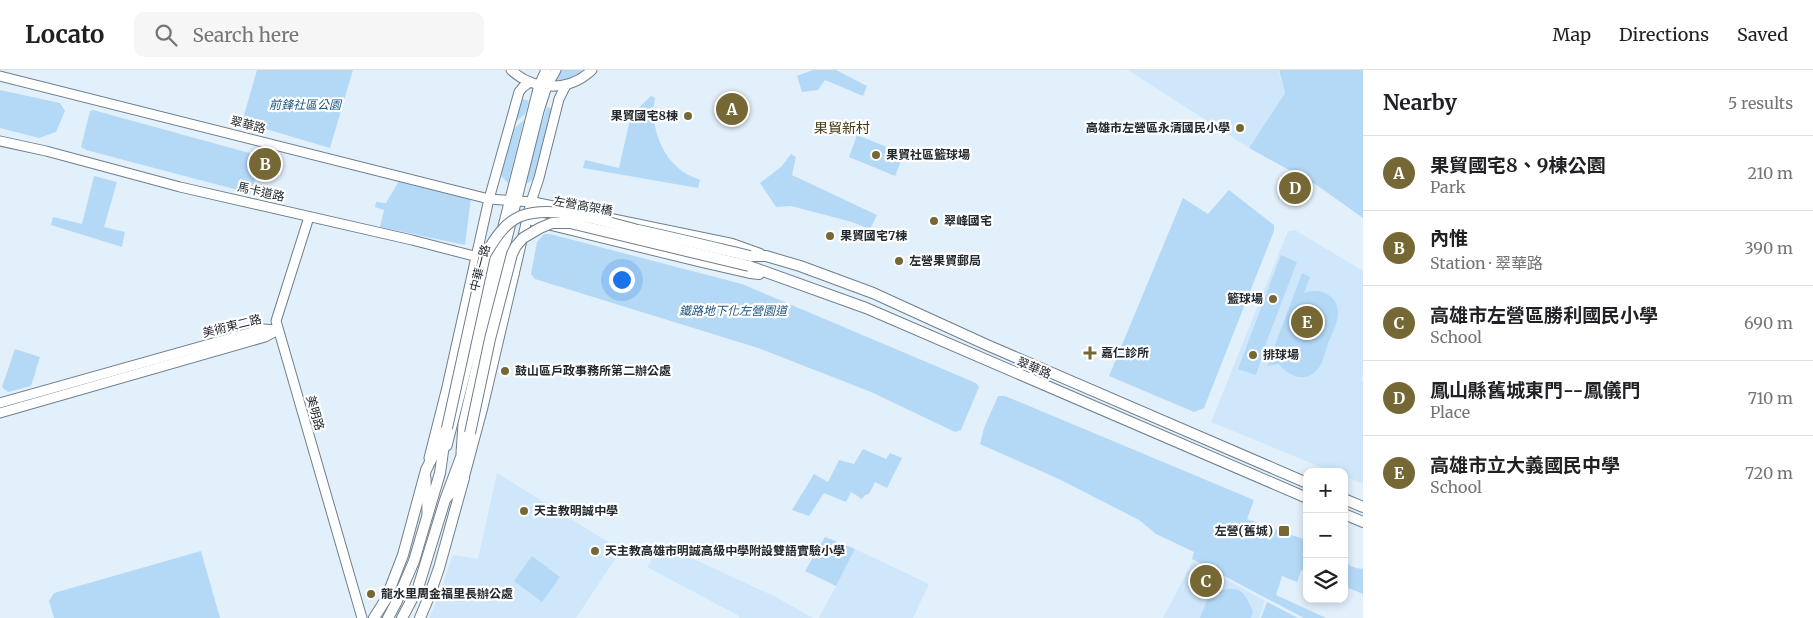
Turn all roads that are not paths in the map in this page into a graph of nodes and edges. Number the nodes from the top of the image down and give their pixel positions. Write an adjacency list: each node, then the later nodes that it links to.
1 (511, 70): 6 (street)
2 (546, 70): 6 (street, 中華一路)
3 (556, 70): 6 (street, 中華一路)
4 (592, 70): 7 (street)
5 (0, 76): 9 (street, 翠華路)
6 (539, 84): 7 (street); 9 (street, 中華一路); 11 (street, 中華一路)
7 (566, 84): 10 (street, 中華一路)
8 (0, 141): 12 (street, 馬卡道路)
9 (489, 199): 11 (street, 翠華路); 15 (street, 中華一路)
10 (531, 202): 11 (street, 翠華路); 13 (street, 中華一路); 14 (main road)
11 (512, 205): 13 (street, 翠華路); 17 (street, 中華一路)
12 (309, 217): 15 (street, 馬卡道路); 20 (street, 美明路)
13 (526, 218): 18 (street, 中華一路); 19 (main road)
14 (766, 256): 16 (main road, 翠華路); 29 (main road, 翠華路)
15 (476, 258): 17 (street, 馬卡道路); 26 (street, 中華一路)
16 (749, 261): 19 (main road, 翠華路); 23 (main road, 左營高架橋, bridge); 24 (main road, 左營高架橋, bridge)
17 (497, 262): 18 (street, 馬卡道路); 25 (street, 中華一路); 27 (street, 中華一路)
18 (514, 274): 28 (street, 中華一路)
19 (771, 274): 30 (main road, 翠華路)
20 (278, 330): 21 (street, 美術東二路); 22 (street, 美術東二路); 37 (street, 美明路)
21 (0, 403)
22 (0, 413)
23 (447, 428): 26 (main road, 中華一路); 27 (main road, 中華一路)
24 (470, 433): 25 (main road, 中華一路)
25 (461, 455): 28 (main road, 中華一路); 31 (main road, 中華一路)
26 (426, 470): 35 (street, 中華一路); 38 (main road, 中華一路)
27 (440, 473): 35 (main road, 中華一路)
28 (464, 478): 31 (street, 中華一路); 41 (main road, 中華一路)
29 (1303, 481)
30 (1303, 496)
31 (445, 500): 40 (main road, 中華一路)
32 (1348, 501): 33 (main road)
33 (1363, 507)
34 (1348, 516): 36 (main road)
35 (427, 517): 39 (main road, 中華一路)
36 (1363, 522)
37 (362, 618)
38 (374, 618)
39 (388, 618)
40 (402, 618)
41 (420, 618)

